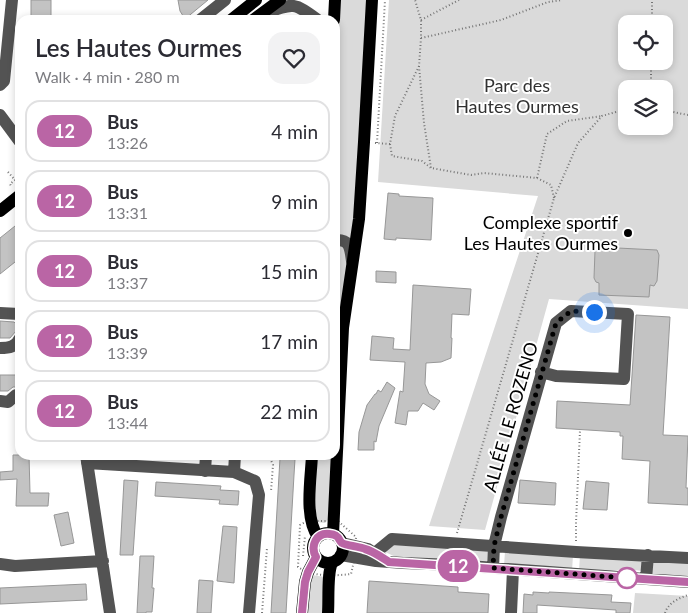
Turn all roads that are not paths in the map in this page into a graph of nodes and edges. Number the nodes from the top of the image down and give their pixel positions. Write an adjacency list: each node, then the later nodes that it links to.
1 (12, 0): 13 (street)
2 (226, 0): 7 (street)
3 (256, 0): 8 (main road)
4 (280, 0): 9 (main road)
5 (335, 0): 12 (main road)
6 (372, 0): 19 (main road)
7 (206, 15)
8 (237, 15)
9 (260, 15)
10 (262, 15): 11 (street)
11 (310, 15)
12 (334, 15)
13 (0, 85)
14 (0, 115): 15 (street)
15 (15, 135)
16 (15, 199): 17 (main road)
17 (0, 211)
18 (340, 240): 19 (street)
19 (352, 262): 27 (main road)
20 (0, 314): 21 (street)
21 (15, 314)
22 (15, 344): 23 (street)
23 (0, 348)
24 (541, 372): 24 (street, ALLÉE LE ROZENO); 37 (street, ALLÉE LE ROZENO)
25 (15, 396): 26 (street)
26 (0, 401)
27 (340, 424)
28 (86, 460): 43 (street)
29 (96, 460): 34 (street)
30 (206, 460): 34 (street)
31 (235, 460): 35 (street)
32 (312, 460): 36 (main road)
33 (339, 460): 38 (main road)
34 (205, 471): 35 (street)
35 (234, 472): 51 (street)
36 (318, 537): 38 (main road); 41 (main road)
37 (494, 546): 39 (street); 40 (street); 46 (street, ALLÉE LE ROZENO)
38 (337, 549): 39 (street); 41 (main road); 44 (street); 53 (main road)
39 (375, 553): 44 (street)
40 (648, 555): 42 (street); 48 (street)
41 (316, 557): 52 (main road)
42 (688, 558)
43 (103, 561): 45 (street); 50 (street)
44 (389, 562): 46 (street)
45 (0, 564)
46 (493, 568): 47 (street)
47 (513, 570): 48 (street); 54 (street)
48 (646, 579): 49 (street)
49 (688, 582)
50 (110, 613)
51 (249, 613)
52 (302, 613)
53 (328, 613)
54 (511, 613)

